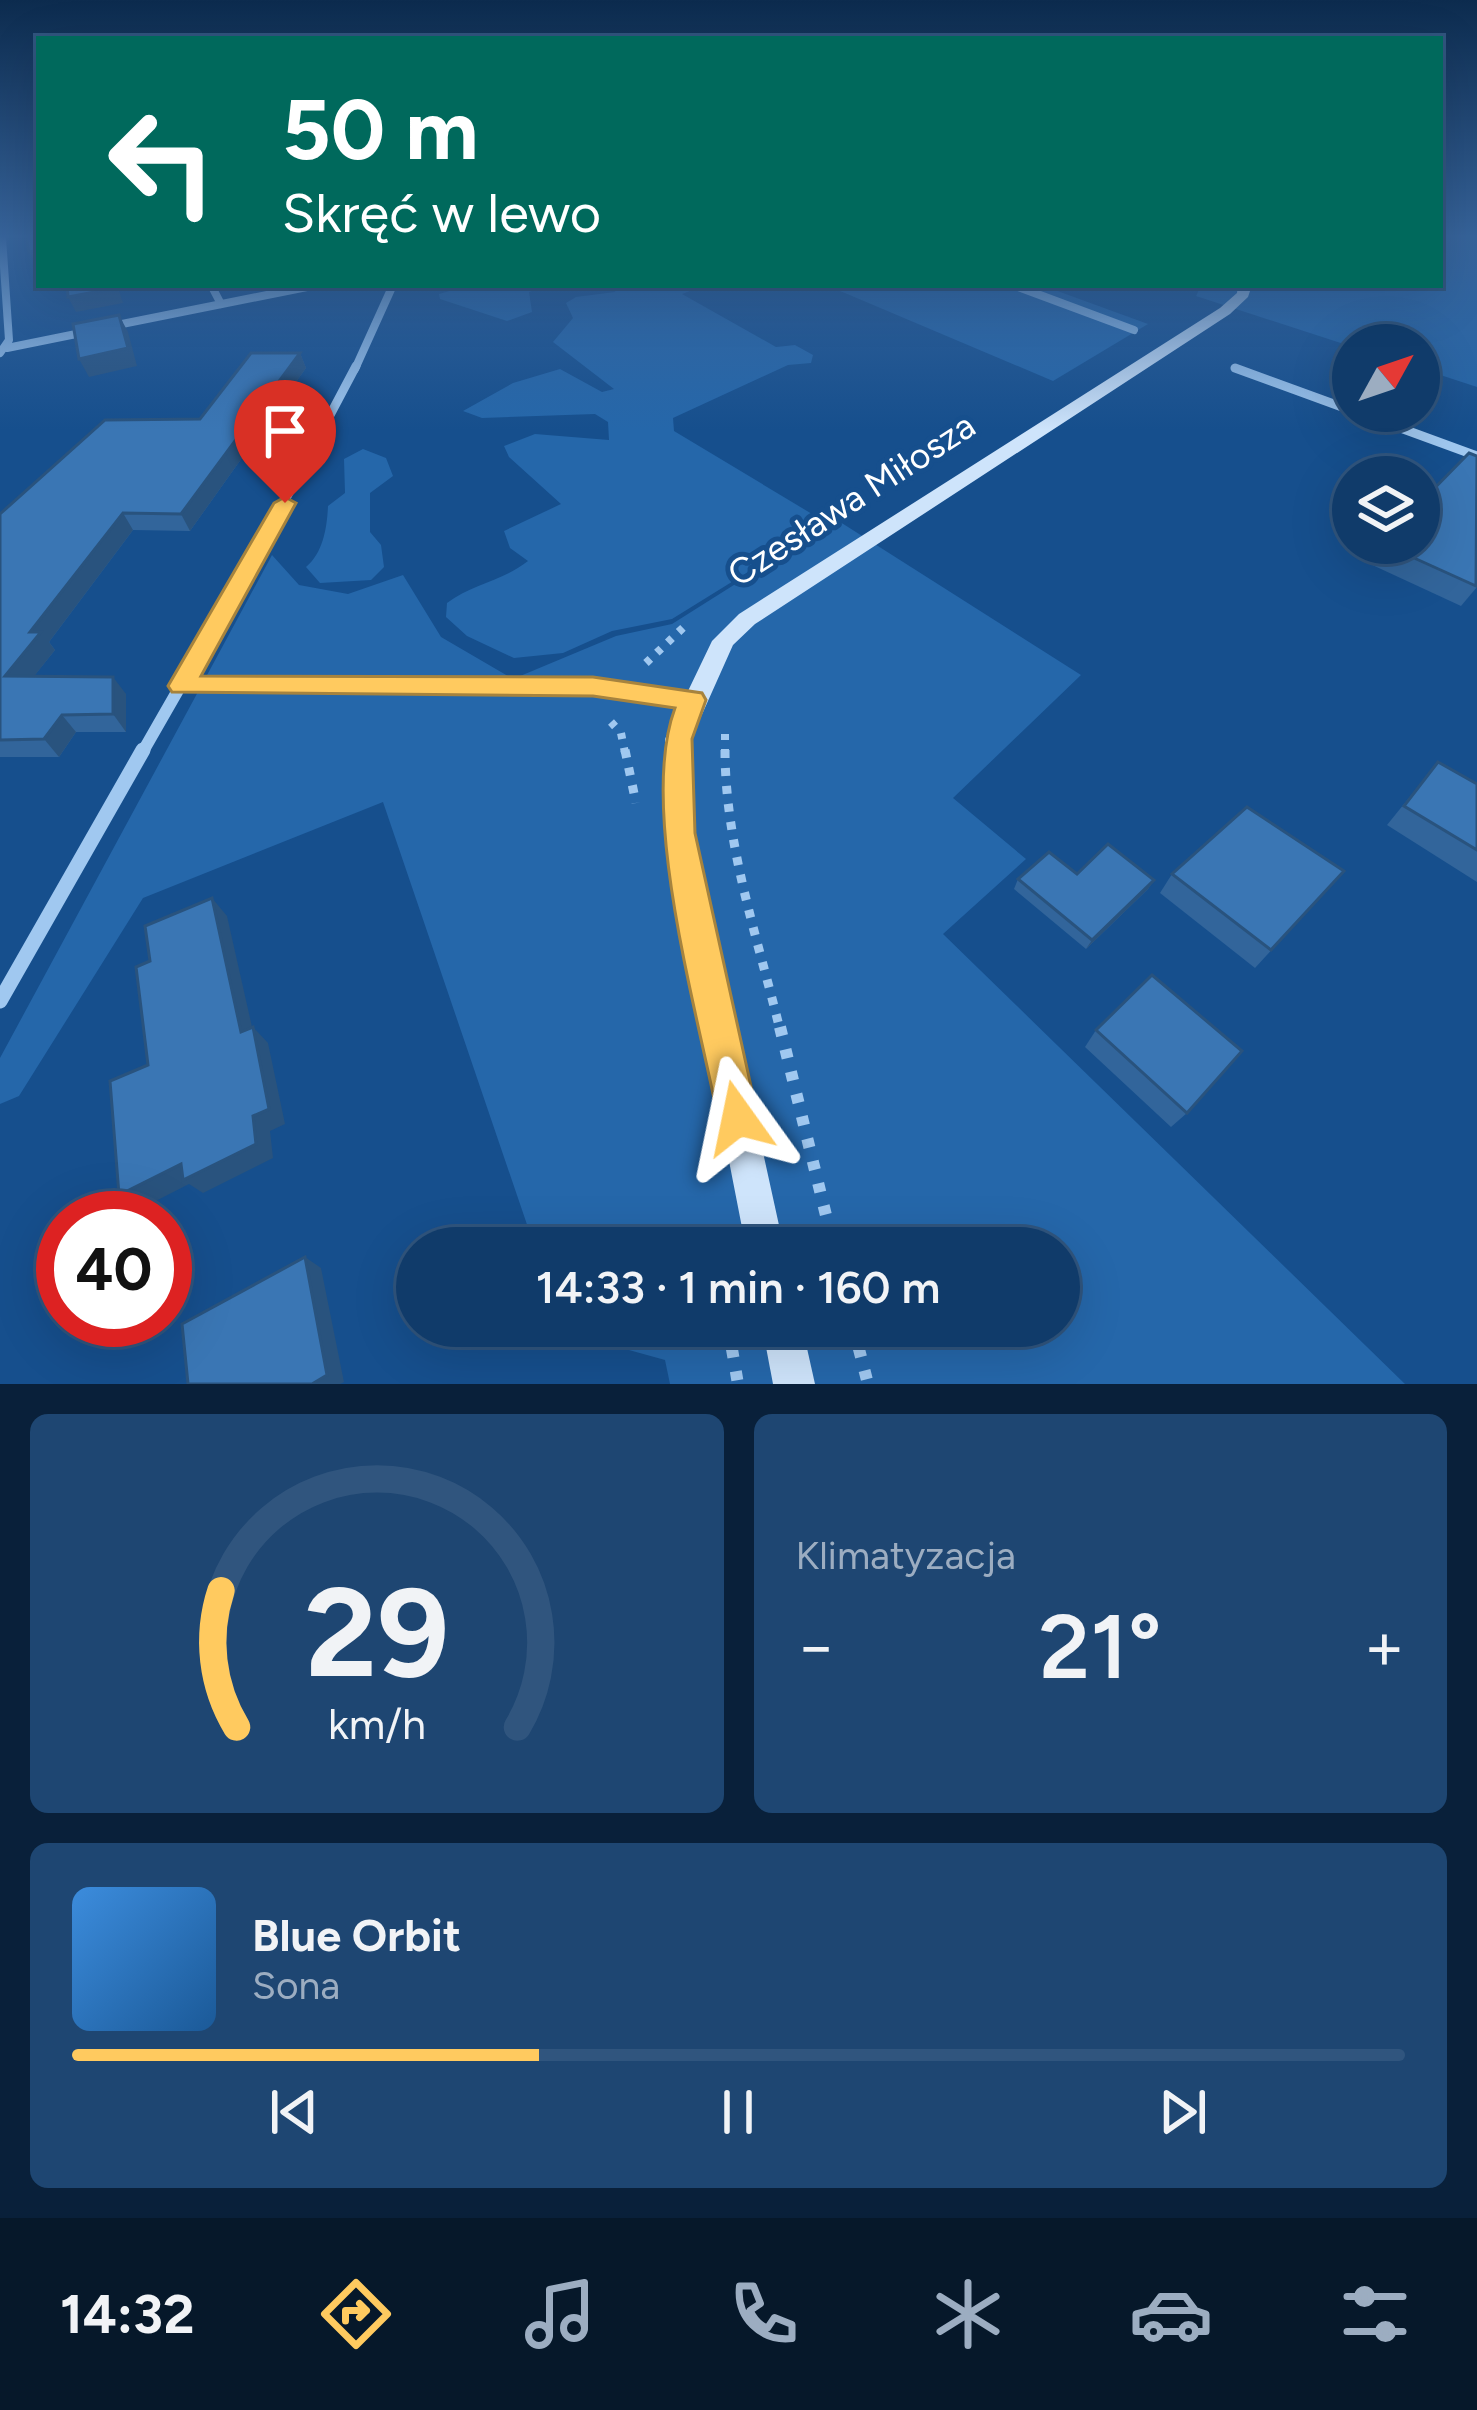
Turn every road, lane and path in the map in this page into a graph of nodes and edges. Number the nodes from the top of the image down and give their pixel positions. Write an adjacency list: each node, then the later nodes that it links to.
1 (3, 302): 8 (street)
2 (232, 302): 6 (street)
3 (385, 302): 13 (street)
4 (1058, 302): 7 (street)
5 (1235, 302): 14 (street, Czesława Miłosza)
6 (220, 304): 8 (street)
7 (1134, 330)
8 (4, 350)
9 (1234, 368): 10 (street)
10 (1332, 403)
11 (1411, 432): 12 (street)
12 (1477, 456)
13 (182, 686): 14 (lane); 18 (street)
14 (692, 700): 19 (street, Czesława Miłosza)
15 (599, 717): 17 (path)
16 (725, 727): 20 (path)
17 (636, 804)
18 (0, 1000)
19 (761, 1227)
20 (829, 1227)
21 (732, 1347): 24 (path)
22 (786, 1347): 25 (street)
23 (858, 1347): 26 (path)
24 (738, 1384)
25 (794, 1384)
26 (868, 1384)

